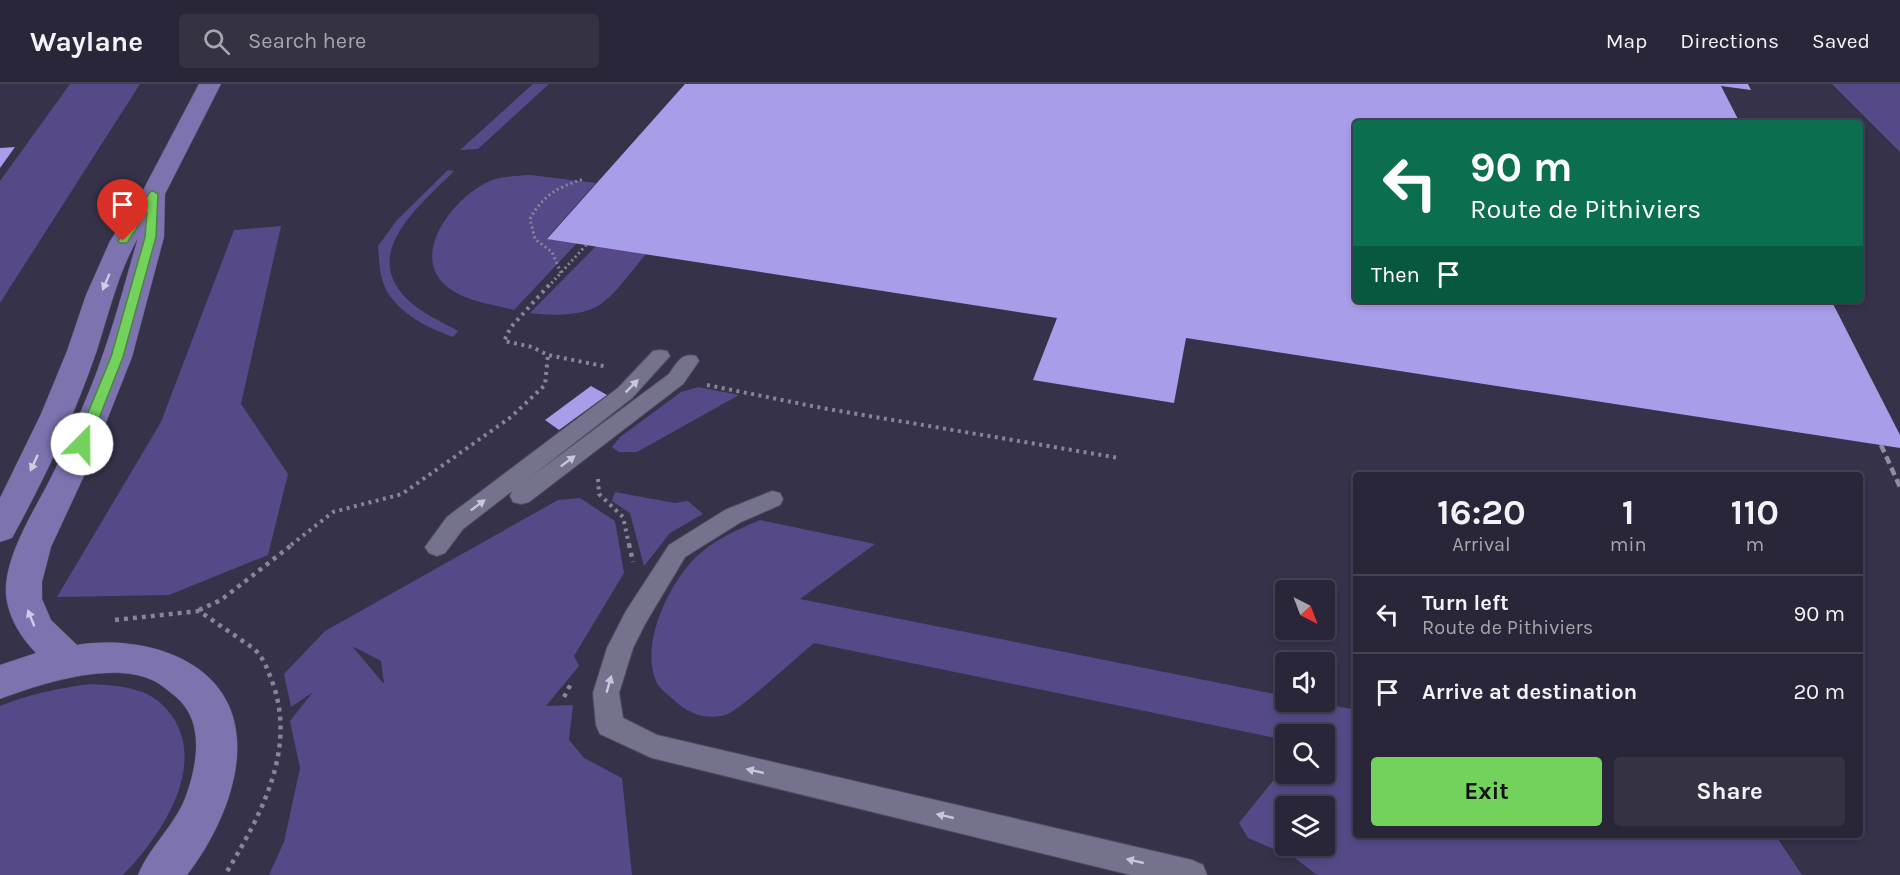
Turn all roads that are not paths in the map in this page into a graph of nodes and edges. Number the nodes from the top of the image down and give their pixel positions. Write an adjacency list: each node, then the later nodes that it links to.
1 (210, 84): 2 (main road)
2 (153, 194): 7 (main road, one-way to 7); 9 (main road, one-way to 2)
3 (660, 356): 8 (lane, one-way to 3)
4 (689, 361): 5 (lane, one-way to 4)
5 (521, 496)
6 (772, 499): 12 (lane, one-way to 6)
7 (0, 529)
8 (437, 546)
9 (69, 662): 10 (main road); 11 (main road)
10 (0, 682)
11 (160, 875)
12 (1192, 875)

